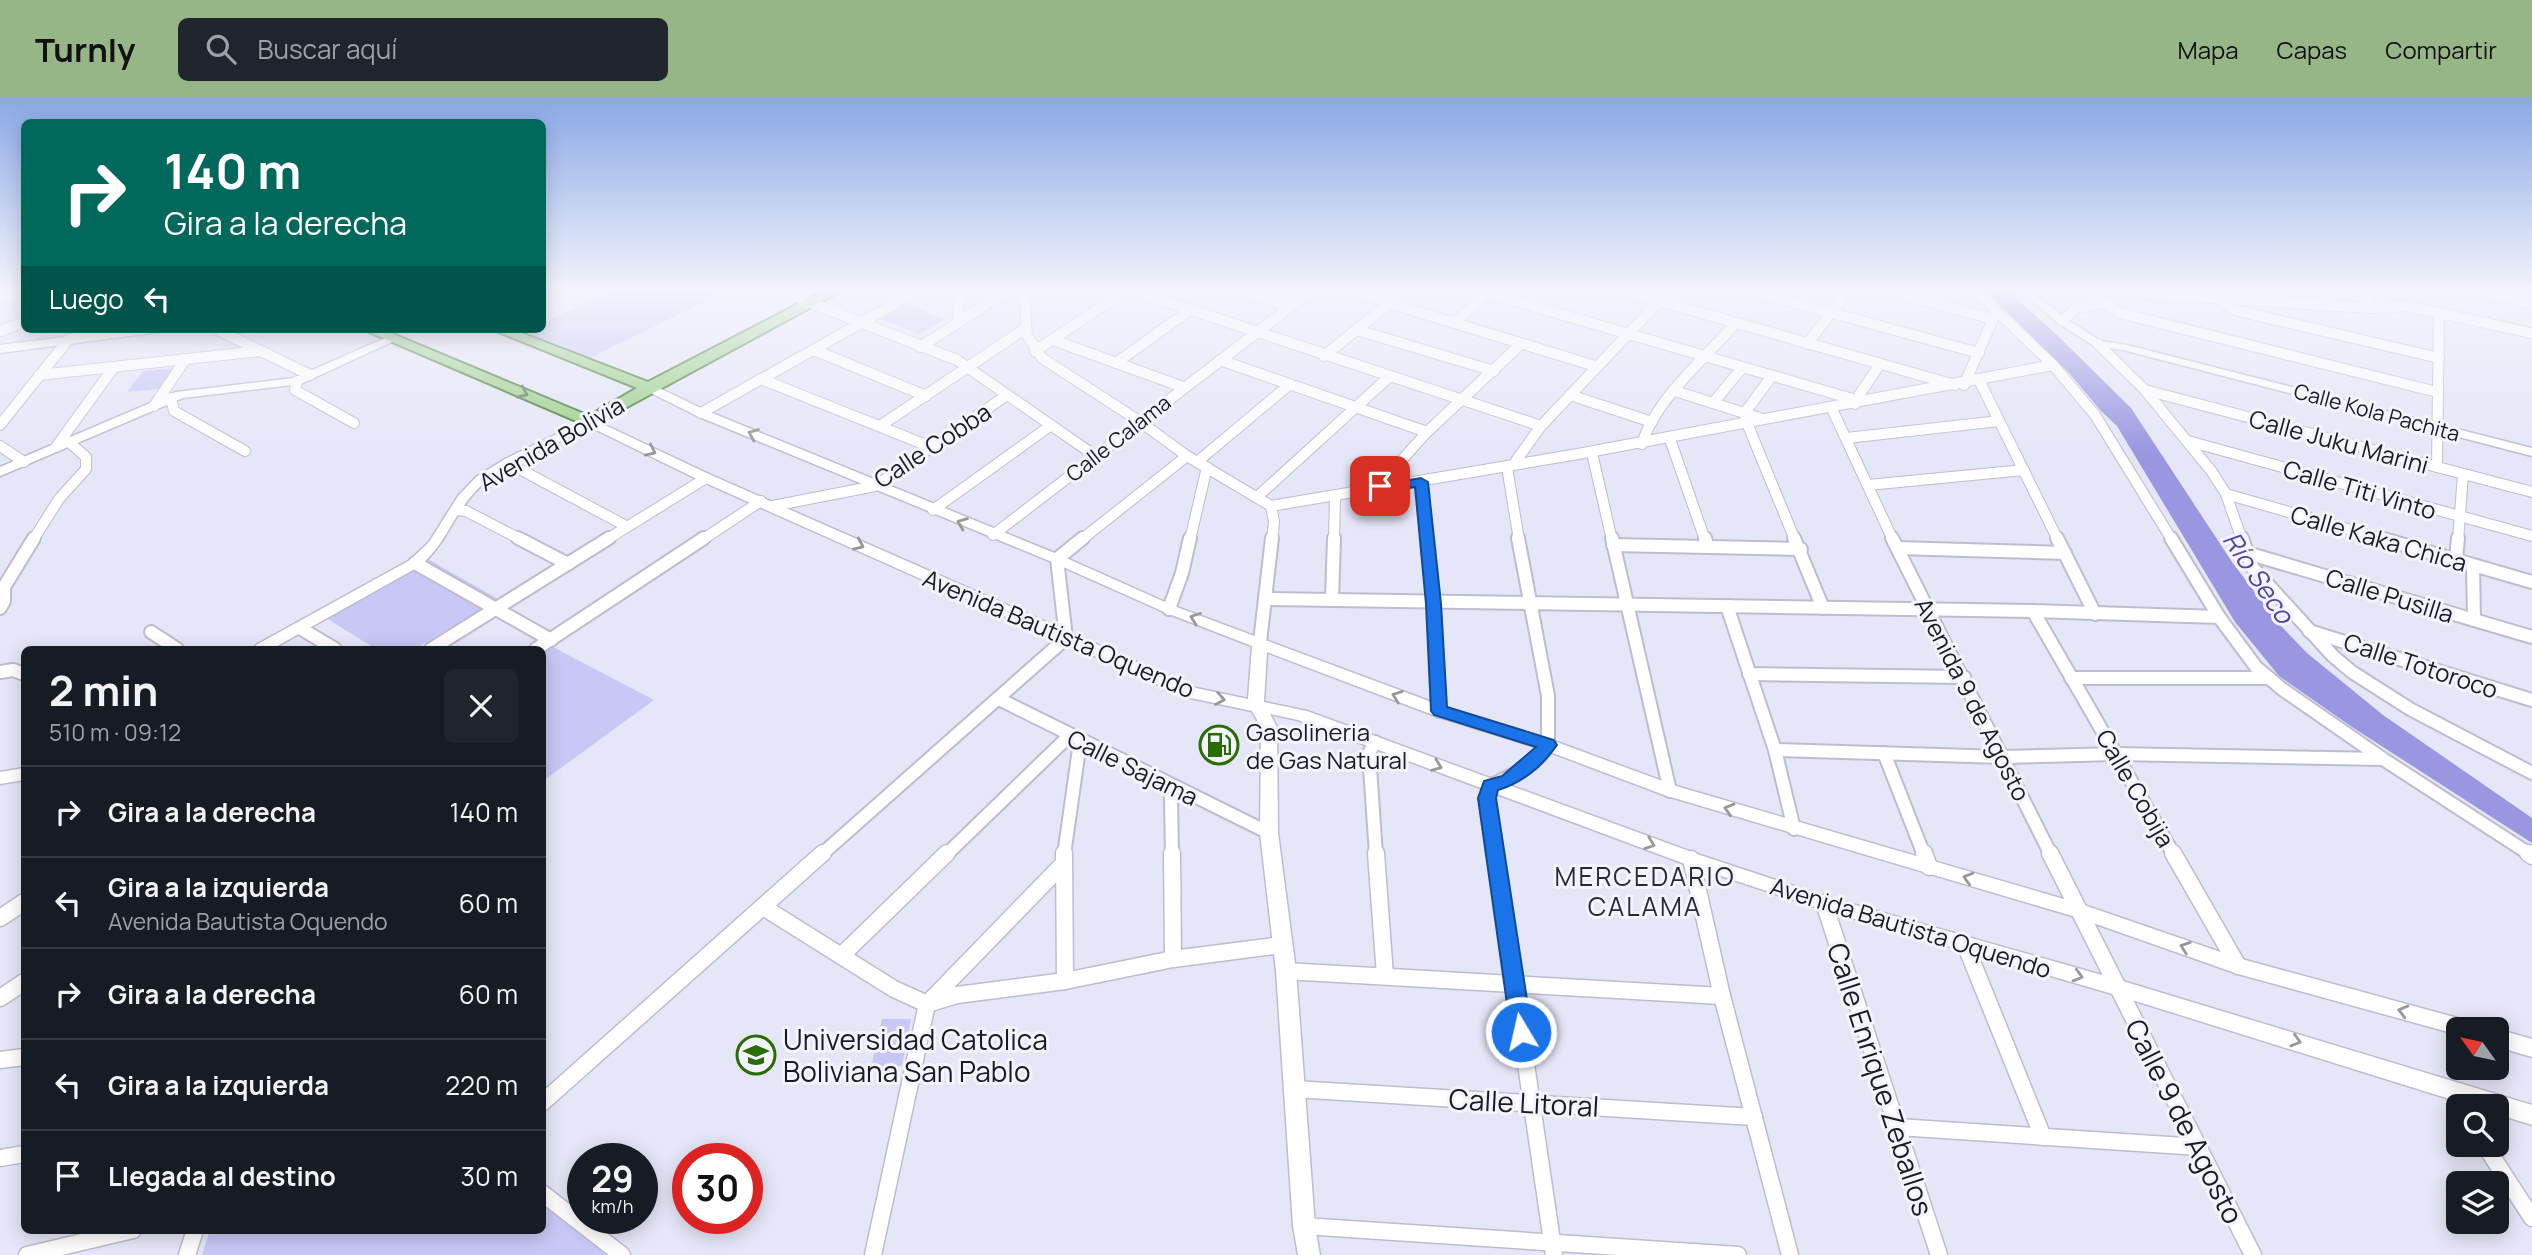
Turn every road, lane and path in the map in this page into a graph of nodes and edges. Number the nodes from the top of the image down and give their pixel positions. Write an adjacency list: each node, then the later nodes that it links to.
1 (30, 345): 34 (street)
2 (64, 345): 52 (street)
3 (249, 345): 36 (street)
4 (377, 345): 53 (street)
5 (408, 345): 80 (main road, Avenida Bautista Oquendo, one-way to 80)
6 (540, 345): 61 (main road)
7 (730, 345): 61 (main road, Avenida Bolivia)
8 (823, 345): 35 (street)
9 (915, 345): 33 (street)
10 (923, 345): 33 (street)
11 (1002, 345): 49 (street)
12 (1033, 345): 37 (street)
13 (1045, 345): 37 (street)
14 (1067, 345): 44 (street)
15 (1141, 345): 44 (street)
16 (1240, 345): 43 (street, Calle Calama)
17 (1291, 345): 39 (street)
18 (1338, 345): 39 (street)
19 (1407, 345): 51 (street)
20 (1520, 345): 47 (street); 51 (street)
21 (1615, 345): 47 (street)
22 (1665, 345): 40 (street)
23 (1717, 345): 40 (street)
24 (1811, 345): 45 (street)
25 (1950, 345): 38 (street)
26 (1982, 345): 38 (street)
27 (2030, 345): 46 (street)
28 (2099, 345): 63 (street)
29 (2104, 345): 87 (street, Calle Kola Pachita)
30 (2248, 345): 65 (street)
31 (2384, 345): 41 (street)
32 (2440, 345): 41 (street)
33 (920, 347): 49 (street)
34 (0, 349)
35 (814, 350): 56 (street); 68 (street)
36 (261, 351): 42 (street); 53 (street)
37 (1035, 351): 78 (street)
38 (1979, 353): 60 (street)
39 (1324, 356): 55 (street)
40 (1706, 358): 50 (street); 64 (street)
41 (2440, 358): 65 (street)
42 (185, 360): 48 (street); 73 (street)
43 (1220, 360): 59 (street); 62 (street, Calle Calama)
44 (1116, 363): 62 (street)
45 (1880, 364): 60 (street); 71 (street)
46 (2053, 365): 58 (street); 152 (street)
47 (1595, 366): 67 (street)
48 (114, 367): 52 (street); 96 (street)
49 (970, 367): 66 (street); 68 (street)
50 (1742, 368): 54 (street); 72 (street)
51 (1494, 371): 70 (street)
52 (39, 375): 83 (street)
53 (310, 375): 57 (street)
54 (1772, 376): 71 (street); 77 (street)
55 (1389, 377): 70 (street); 74 (street)
56 (761, 379): 76 (street); 84 (street)
57 (297, 381): 69 (street); 82 (street)
58 (1980, 382): 60 (street); 79 (street)
59 (1289, 385): 74 (street); 104 (street)
60 (1961, 386): 71 (street)
61 (649, 387): 76 (street); 80 (main road, Avenida Bolivia)
62 (1182, 387): 78 (street, Calle Calama)
63 (2145, 390): 91 (street); 106 (street, Calle Juku Marini)
64 (1675, 391): 72 (street); 81 (street)
65 (2437, 392): 87 (street)
66 (1007, 395): 85 (street); 95 (street, Calle Cobba)
67 (1570, 395): 81 (street); 86 (street)
68 (926, 396): 84 (street)
69 (171, 398): 73 (street); 97 (street)
70 (1461, 401): 86 (street); 88 (street)
71 (1856, 402): 75 (street)
72 (1713, 404): 77 (street)
73 (154, 405): 92 (street)
74 (1355, 408): 88 (street); 118 (street)
75 (1832, 409): 77 (street); 89 (street, Avenida 9 de Agosto)
76 (701, 413): 113 (street, one-way to 76)
77 (1746, 418): 90 (street); 130 (street)
78 (1139, 421): 100 (street, Calle Calama); 101 (street)
79 (1999, 421): 89 (street); 107 (street)
80 (590, 422): 103 (street, Avenida Bolivia); 110 (street, Avenida Bautista Oquendo, one-way to 110)
81 (1652, 422): 93 (street)
82 (354, 423)
83 (0, 425)
84 (880, 426): 95 (street)
85 (1050, 426): 100 (street); 122 (street)
86 (1541, 426): 105 (street)
87 (2437, 428): 98 (street, Calle Kola Pachita); 106 (street)
88 (1427, 432): 114 (street)
89 (1847, 438): 112 (street, Avenida 9 de Agosto)
90 (1670, 439): 93 (street); 128 (street)
91 (2187, 440): 116 (street); 123 (street, Calle Titi Vinto)
92 (69, 442): 96 (street); 145 (street)
93 (1642, 444): 99 (street)
94 (0, 446): 102 (street)
95 (931, 447): 113 (street, Calle Cobba)
96 (56, 448): 102 (street)
97 (245, 451)
98 (2532, 452)
99 (1592, 453): 105 (street); 127 (street)
100 (1094, 456): 125 (street, Calle Calama)
101 (1187, 456): 104 (street); 133 (street)
102 (24, 462): 108 (street)
103 (510, 464): 121 (street, Avenida Bolivia); 124 (street)
104 (1202, 464): 118 (street); 147 (street)
105 (1510, 466): 111 (street); 142 (street)
106 (2437, 467): 109 (street, Calle Juku Marini)
107 (2024, 470): 112 (street); 131 (street)
108 (0, 472)
109 (2463, 474): 115 (street, Calle Juku Marini); 123 (street)
110 (706, 478): 119 (street, Avenida Bautista Oquendo); 124 (street)
111 (1421, 482): 114 (street); 141 (street)
112 (1868, 485): 129 (street, Avenida 9 de Agosto)
113 (875, 486): 119 (street, Calle Cobba); 122 (street)
114 (1380, 488): 117 (street)
115 (2532, 492)
116 (2226, 494): 132 (street); 134 (street, Calle Kaka Chica)
117 (1335, 496): 120 (street); 140 (street)
118 (1257, 497): 120 (street)
119 (767, 504): 158 (street, Avenida Bautista Oquendo, one-way to 158); 159 (street)
120 (1271, 506): 139 (street)
121 (457, 510): 135 (street, Avenida Bolivia); 136 (street)
122 (933, 510): 125 (street, one-way to 122)
123 (2460, 517): 126 (street, Calle Titi Vinto); 134 (street)
124 (626, 526): 136 (street)
125 (993, 535): 133 (street)
126 (2532, 536)
127 (1613, 545): 128 (street); 143 (street)
128 (1707, 545): 130 (street)
129 (1897, 548): 131 (street); 149 (street, Avenida 9 de Agosto)
130 (1801, 549): 146 (street)
131 (2065, 553): 151 (street)
132 (2247, 553): 153 (street, Calle Pusilla); 155 (street)
133 (1057, 559): 147 (street); 158 (street)
134 (2456, 560): 137 (street, Calle Kaka Chica)
135 (415, 563): 148 (street); 154 (street, Avenida Bolivia)
136 (568, 564): 148 (street)
137 (2473, 566): 138 (street, Calle Kaka Chica); 153 (street)
138 (2532, 582)
139 (1265, 599): 140 (street); 160 (street)
140 (1332, 600): 141 (street)
141 (1434, 604): 142 (street); 175 (street)
142 (1529, 604): 143 (street); 179 (street)
143 (1627, 605): 144 (street); 190 (street)
144 (1727, 606): 146 (street); 168 (street)
145 (0, 608)
146 (1822, 608): 149 (street)
147 (1169, 609): 160 (street, one-way to 147)
148 (496, 610): 159 (street); 164 (street)
149 (1928, 610): 150 (street); 169 (street, Avenida 9 de Agosto)
150 (2033, 611): 151 (street); 170 (street, Calle Cobija)
151 (2095, 614): 152 (street)
152 (2219, 617): 171 (street)
153 (2474, 620): 157 (street, Calle Pusilla)
154 (300, 628): 162 (street, Avenida Bolivia); 163 (street)
155 (2309, 631): 173 (street, Calle Totoroco); 185 (street)
156 (151, 632): 161 (street)
157 (2532, 637)
158 (1066, 638): 172 (street); 174 (street, Avenida Bautista Oquendo, one-way to 174)
159 (551, 640): 165 (street)
160 (1259, 642): 174 (street); 175 (street, one-way to 160)
161 (172, 646)
162 (267, 646)
163 (330, 646)
164 (436, 646)
165 (541, 646)
166 (0, 672): 167 (street)
167 (21, 673)
168 (1749, 674): 169 (street); 180 (street)
169 (1964, 677): 183 (street, Avenida 9 de Agosto)
170 (2071, 678): 171 (street); 182 (street, Calle Cobija)
171 (2269, 678): 184 (street)
172 (999, 699): 176 (street, Calle Sajama); 199 (street)
173 (2532, 700)
174 (1256, 704): 177 (street, Avenida Bautista Oquendo); 192 (street)
175 (1439, 711): 179 (street)
176 (1069, 736): 178 (street, Calle Sajama); 204 (street)
177 (1375, 742): 188 (street, Avenida Bautista Oquendo, one-way to 188); 208 (street)
178 (1083, 743): 189 (street, Calle Sajama); 195 (street)
179 (1548, 745): 188 (street); 190 (street)
180 (1775, 750): 181 (street); 191 (street)
181 (1884, 752): 183 (street); 196 (street)
182 (2116, 754): 183 (street); 184 (street); 206 (street, Calle Cobija)
183 (2003, 757): 200 (street, Avenida 9 de Agosto)
184 (2383, 759): 193 (street)
185 (2529, 769)
186 (21, 776): 187 (street)
187 (0, 778)
188 (1490, 786): 194 (street, Avenida Bautista Oquendo, one-way to 194); 211 (street)
189 (1178, 788): 192 (street, Calle Sajama); 205 (street)
190 (1671, 791): 191 (street, one-way to 190)
191 (1794, 829): 196 (street)
192 (1269, 834): 202 (street)
193 (2532, 856)
194 (1691, 859): 197 (street, Avenida Bautista Oquendo); 213 (street)
195 (1063, 864): 209 (street); 215 (street)
196 (1929, 867): 200 (street, one-way to 196)
197 (1824, 903): 203 (street, Avenida Bautista Oquendo); 228 (street, Calle Enrique Zeballos)
198 (21, 904): 201 (street)
199 (763, 907): 204 (street); 224 (street)
200 (2081, 911): 206 (street, one-way to 200); 212 (street, Avenida 9 de Agosto)
201 (0, 918)
202 (1282, 944): 205 (street); 207 (street)
203 (1965, 944): 212 (street, Avenida Bautista Oquendo, one-way to 212); 229 (street)
204 (842, 955): 215 (street)
205 (1173, 959): 209 (street)
206 (2238, 966): 216 (street, one-way to 206)
207 (1286, 971): 208 (street); 222 (street)
208 (1385, 976): 211 (street)
209 (1065, 981): 215 (street)
210 (21, 984): 214 (street)
211 (1514, 986): 213 (street); 225 (street)
212 (2116, 987): 221 (street, Avenida Bautista Oquendo, one-way to 221); 230 (street, Calle 9 de Agosto)
213 (1722, 996): 227 (street)
214 (0, 998)
215 (927, 1004): 243 (street)
216 (2446, 1023)
217 (2510, 1042): 218 (street)
218 (2532, 1048)
219 (21, 1057): 220 (street)
220 (0, 1060)
221 (2448, 1088): 223 (street); 226 (street, Avenida Bautista Oquendo)
222 (1294, 1089): 225 (street, Calle Litoral); 236 (street)
223 (2452, 1094)
224 (546, 1099)
225 (1532, 1102): 227 (street, Calle Litoral); 239 (street)
226 (2532, 1115)
227 (1754, 1117): 246 (street)
228 (1898, 1127): 229 (street); 247 (street, Calle Enrique Zeballos)
229 (2043, 1137): 230 (street)
230 (2199, 1147): 248 (street, Calle 9 de Agosto)
231 (21, 1154): 233 (street)
232 (2492, 1157): 235 (street)
233 (0, 1158)
234 (546, 1196): 242 (street)
235 (2532, 1218)
236 (1304, 1226): 239 (street); 244 (street)
237 (116, 1234): 240 (street)
238 (194, 1234): 241 (street)
239 (1553, 1248): 245 (street)
240 (27, 1255)
241 (187, 1255)
242 (622, 1255)
243 (873, 1255)
244 (1309, 1255)
245 (1738, 1255)
246 (1790, 1255)
247 (1939, 1255)
248 (2253, 1255)

